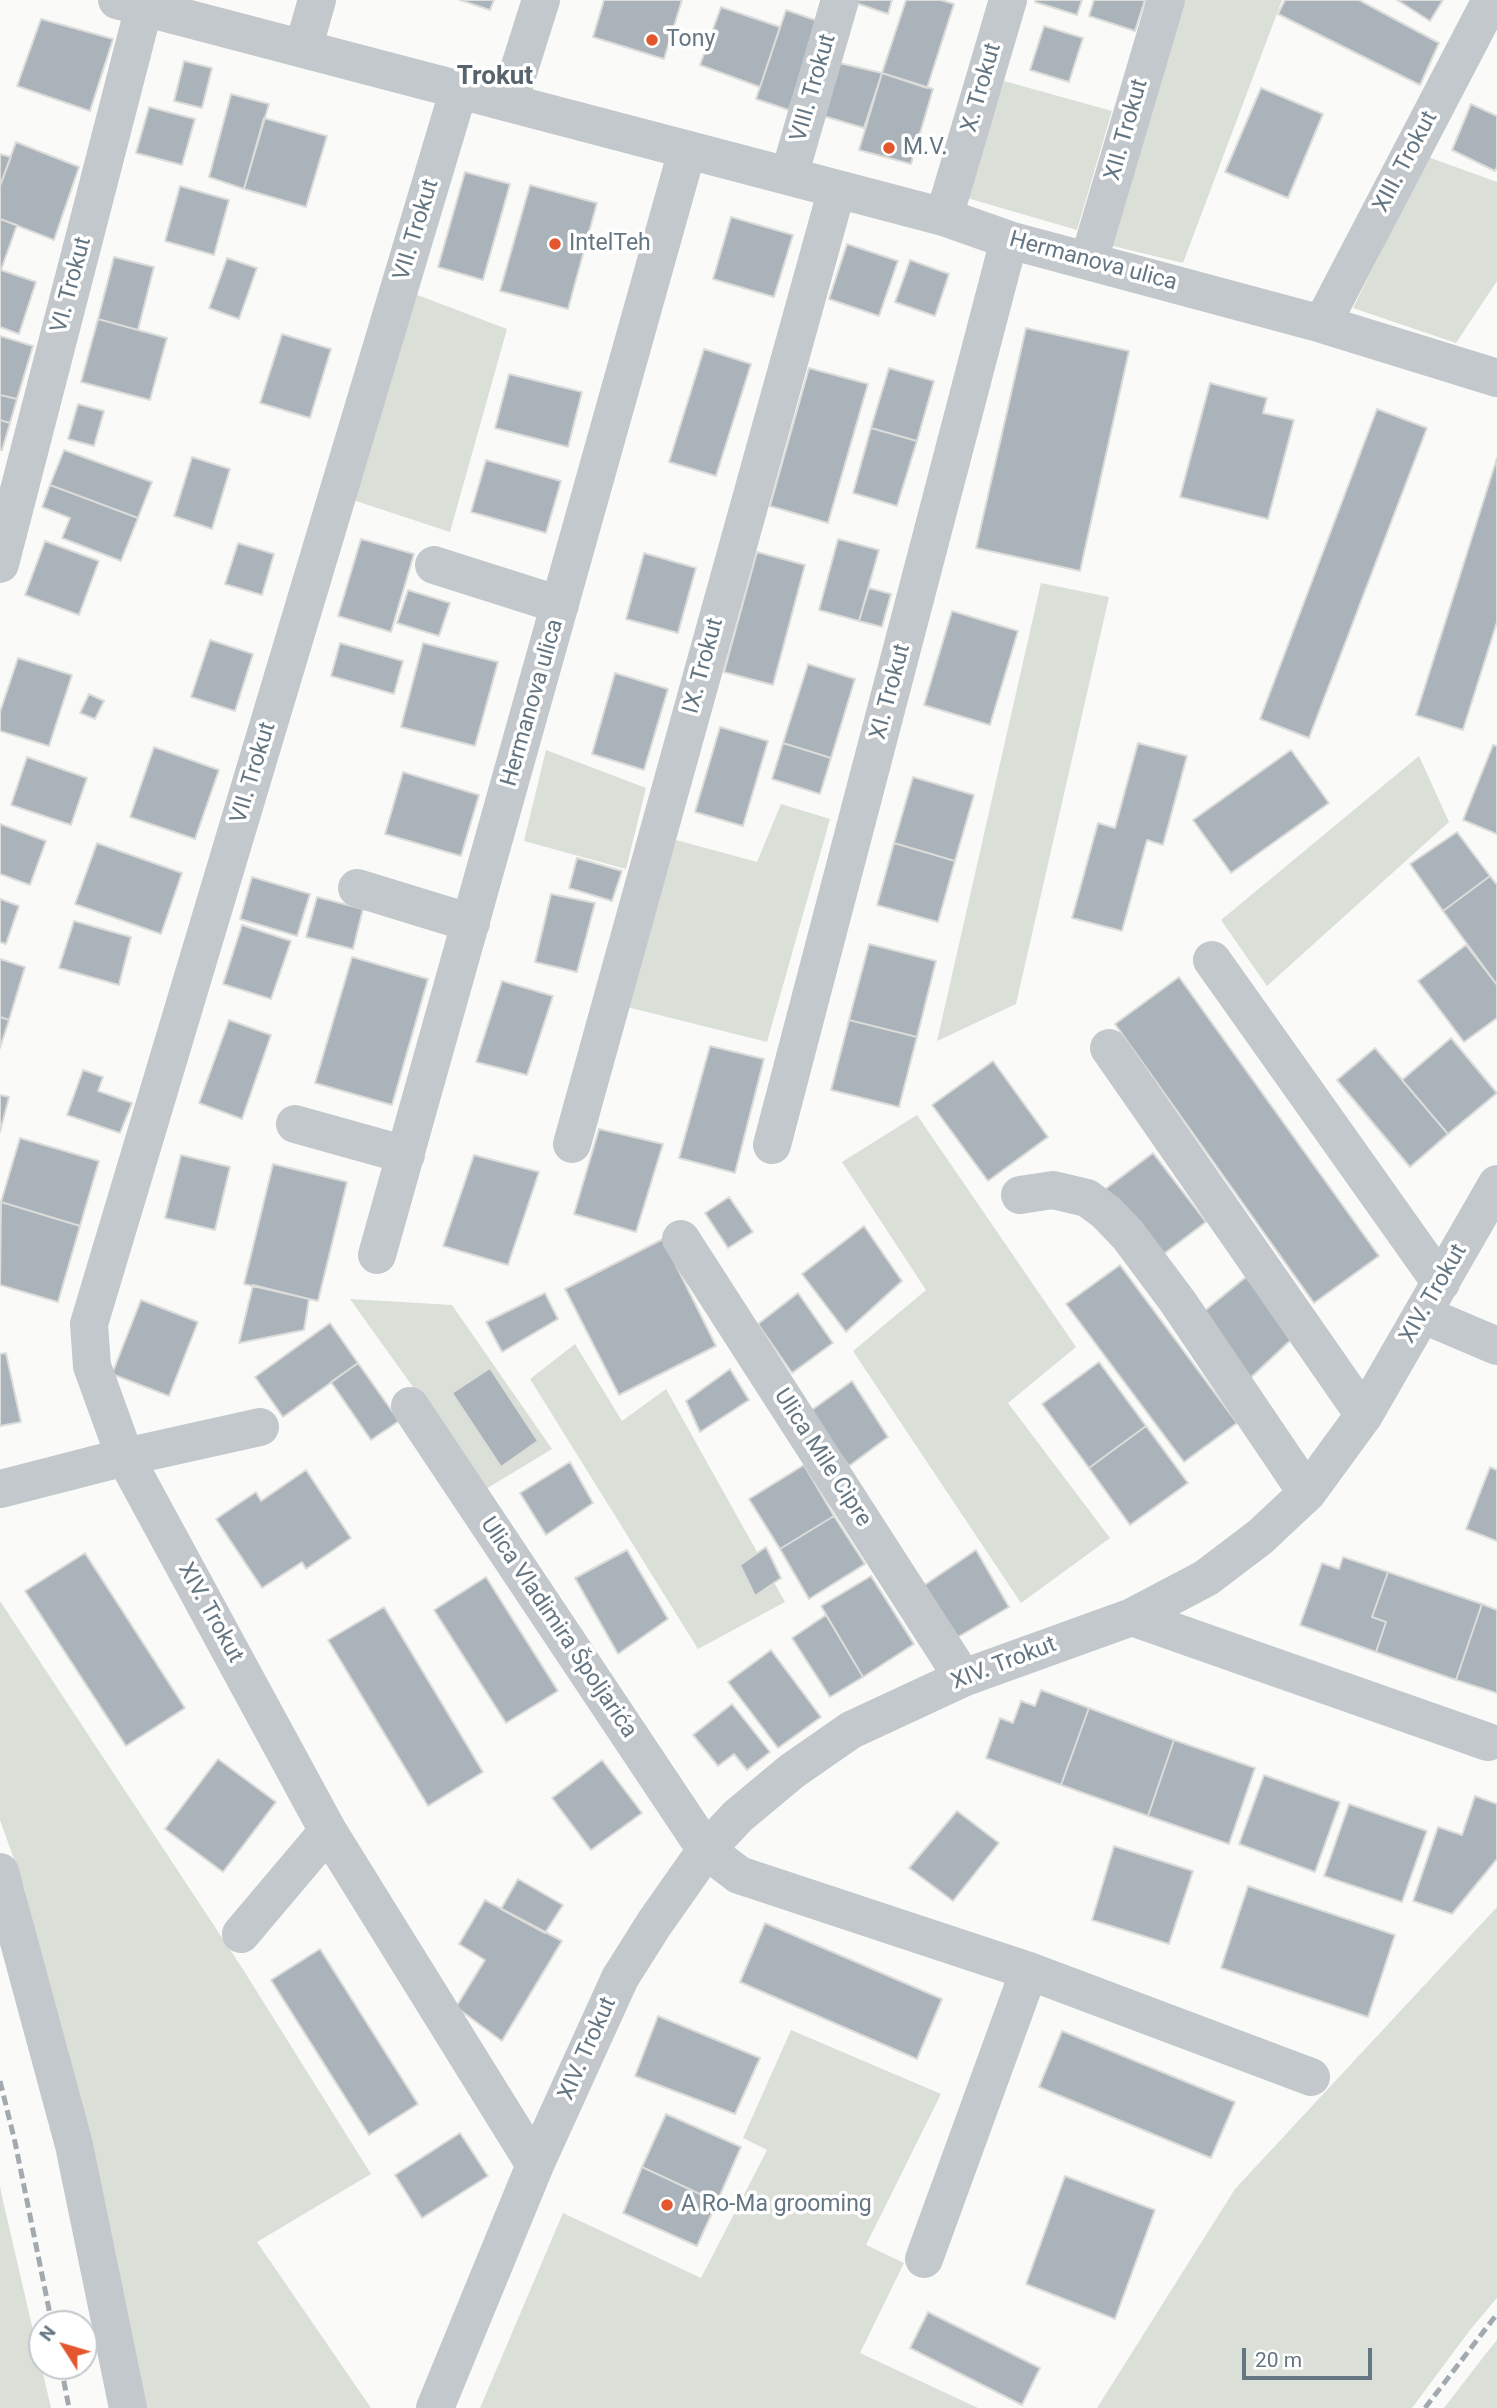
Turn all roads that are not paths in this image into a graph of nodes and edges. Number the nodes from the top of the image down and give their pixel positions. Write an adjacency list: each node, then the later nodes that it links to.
1 (317, 0): 8 (street)
2 (541, 0): 10 (street)
3 (840, 0): 12 (street, VIII. Trokut)
4 (1008, 0): 14 (street, X. Trokut)
5 (1166, 0): 16 (street, XII. Trokut)
6 (1491, 0): 17 (street, XIII. Trokut)
7 (131, 4): 8 (street, Hermanova ulica); 19 (street, VI. Trokut)
8 (303, 49): 9 (street, Hermanova ulica)
9 (459, 89): 10 (street, Hermanova ulica); 39 (street, VII. Trokut)
10 (509, 102): 11 (street, Hermanova ulica)
11 (687, 151): 12 (street, Hermanova ulica); 21 (street, Hermanova ulica)
12 (789, 176): 13 (street, Hermanova ulica)
13 (837, 189): 14 (street, Hermanova ulica); 27 (street, IX. Trokut)
14 (944, 217): 15 (street, Hermanova ulica)
15 (1009, 240): 16 (street, Hermanova ulica); 28 (street, XI. Trokut)
16 (1089, 260): 17 (street, Hermanova ulica)
17 (1322, 324): 18 (street, Hermanova ulica)
18 (1497, 378)
19 (0, 564)
20 (434, 565): 21 (street)
21 (560, 605): 23 (street, Hermanova ulica)
22 (357, 888): 23 (street)
23 (471, 923): 29 (street, Hermanova ulica)
24 (1212, 960): 34 (street)
25 (1109, 1048): 37 (street)
26 (295, 1124): 29 (street)
27 (572, 1144)
28 (772, 1145)
29 (406, 1154): 33 (street, Hermanova ulica)
30 (1497, 1184): 34 (street, XIV. Trokut)
31 (1020, 1195): 41 (street)
32 (681, 1239): 43 (street, Ulica Mile Cipre)
33 (377, 1255)
34 (1432, 1299): 35 (street); 37 (street, XIV. Trokut)
35 (1497, 1346)
36 (410, 1406): 46 (street, Ulica Vladimira Špoljarića)
37 (1364, 1415): 41 (street, XIV. Trokut)
38 (260, 1427): 39 (street)
39 (125, 1457): 40 (street); 45 (street, XIV. Trokut)
40 (0, 1489)
41 (1307, 1493): 42 (street, XIV. Trokut)
42 (1132, 1617): 43 (street, XIV. Trokut); 44 (street)
43 (964, 1678): 46 (street, XIV. Trokut)
44 (1488, 1742)
45 (328, 1831): 48 (street); 51 (street, XIV. Trokut)
46 (706, 1850): 49 (street, Ulica Vladimira Špoljarića); 51 (street, XIV. Trokut)
47 (0, 1872): 53 (street)
48 (242, 1934)
49 (1029, 1971): 50 (street, Ulica Vladimira Špoljarića); 52 (street)
50 (1311, 2077)
51 (535, 2165): 54 (street, XIV. Trokut)
52 (924, 2259)
53 (128, 2408)
54 (435, 2408)

